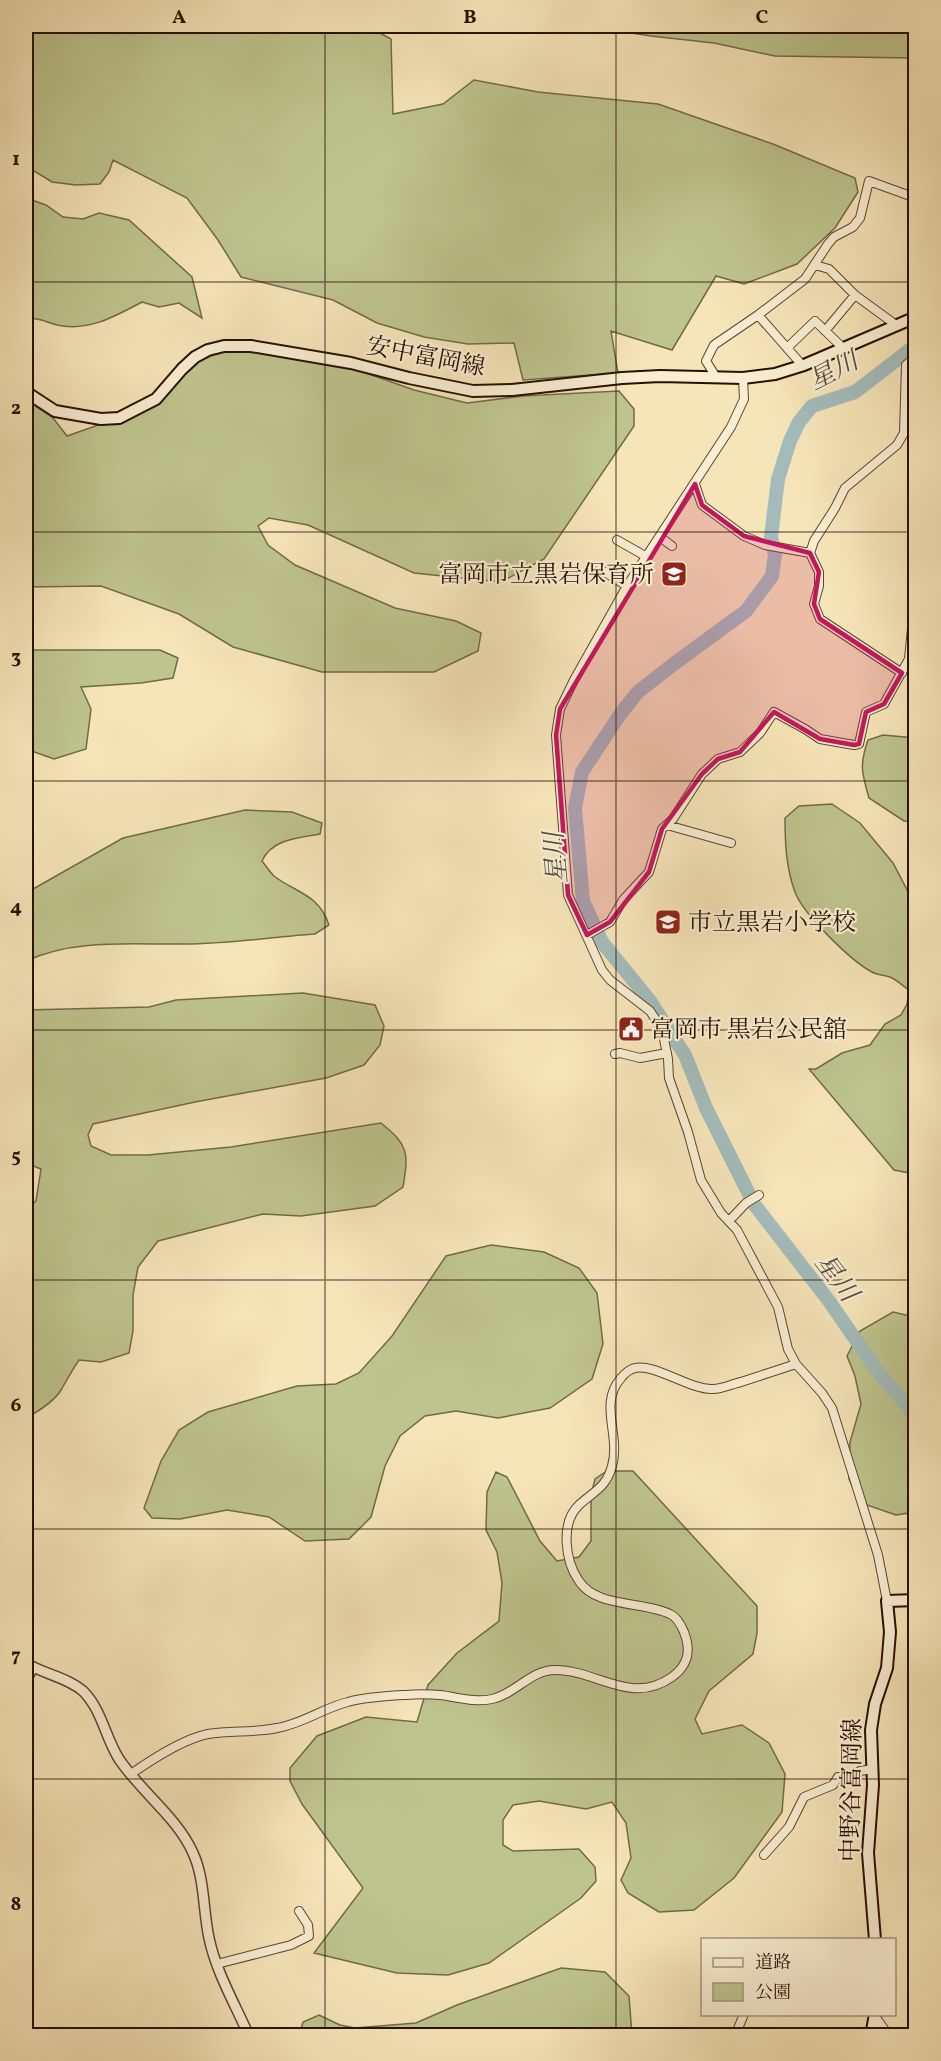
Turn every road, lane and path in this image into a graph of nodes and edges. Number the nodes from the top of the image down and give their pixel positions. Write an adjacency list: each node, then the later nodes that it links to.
1 (915, 198): 2 (street)
2 (815, 265): 3 (street); 4 (street)
3 (855, 295): 6 (street); 7 (street)
4 (758, 315): 8 (street); 12 (street)
5 (915, 317): 6 (main road, 安中富岡線)
6 (896, 326): 9 (main road, 安中富岡線)
7 (825, 330): 8 (street); 9 (street)
8 (787, 348): 11 (street)
9 (843, 348): 11 (main road, 安中富岡線)
10 (915, 356): 19 (street)
11 (802, 365): 13 (main road, 安中富岡線)
12 (716, 378): 13 (main road, 安中富岡線); 14 (main road, 安中富岡線)
13 (743, 378): 15 (street)
14 (26, 388)
15 (695, 484): 16 (street); 19 (street)
16 (660, 537): 18 (street); 20 (street)
17 (617, 540): 20 (street)
18 (672, 546)
19 (810, 553): 24 (street)
20 (647, 557): 22 (street)
21 (600, 569): 22 (street)
22 (627, 586): 27 (street)
23 (915, 586): 24 (street)
24 (902, 673): 25 (street)
25 (667, 825): 26 (street); 27 (street)
26 (730, 843)
27 (588, 934): 28 (street)
28 (666, 1053): 29 (street); 31 (street)
29 (615, 1054)
30 (759, 1195): 31 (street)
31 (729, 1221): 32 (street)
32 (796, 1364): 34 (street); 38 (street)
33 (915, 1600): 34 (main road)
34 (887, 1601): 37 (main road, 中野谷富岡線)
35 (29, 1665): 36 (street); 38 (street)
36 (26, 1680)
37 (873, 1769): 39 (street); 41 (main road, 中野谷富岡線)
38 (131, 1774): 42 (street)
39 (764, 1855)
40 (299, 1911): 42 (street)
41 (875, 1938)
42 (217, 1964): 46 (street)
43 (743, 2016): 47 (street)
44 (875, 2016): 48 (main road)
45 (876, 2016): 49 (street)
46 (249, 2036)
47 (735, 2036)
48 (871, 2036)
49 (889, 2036)

